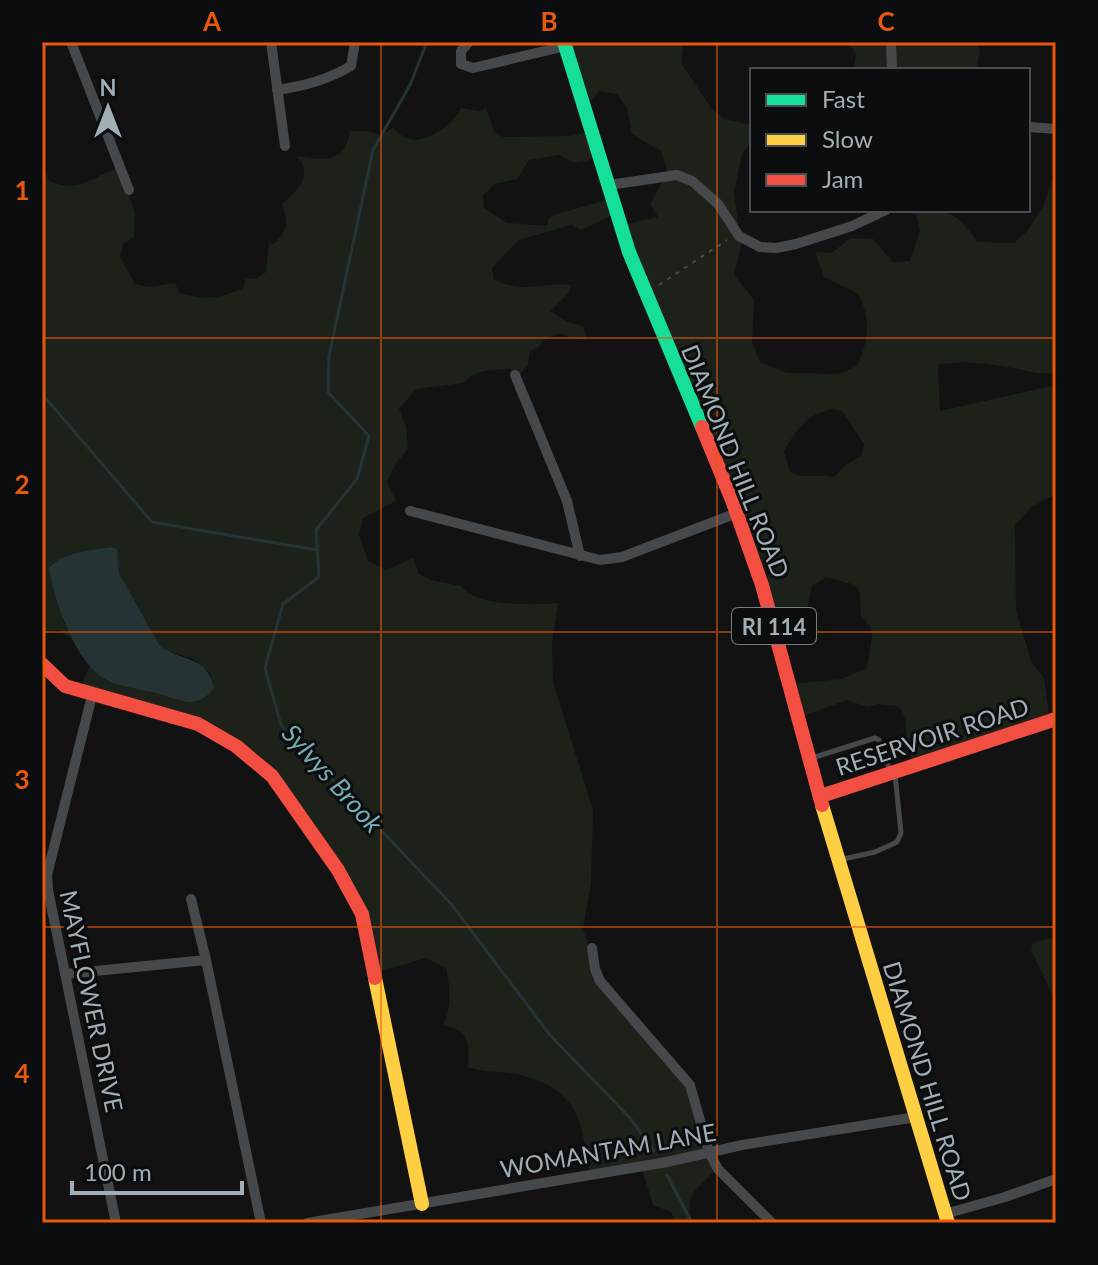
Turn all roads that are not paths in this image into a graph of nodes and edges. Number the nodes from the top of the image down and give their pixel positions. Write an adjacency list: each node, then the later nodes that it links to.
1 (71, 42): 13 (street)
2 (271, 42): 8 (street)
3 (355, 42): 8 (street)
4 (469, 42): 6 (street)
5 (891, 42): 7 (street)
6 (565, 44): 12 (main road, DIAMOND HILL ROAD / RI 114)
7 (892, 68)
8 (277, 90): 11 (street)
9 (1030, 127): 10 (street)
10 (1056, 129)
11 (285, 146)
12 (609, 185): 14 (street); 17 (main road, DIAMOND HILL ROAD / RI 114)
13 (129, 190)
14 (882, 212)
15 (515, 375): 18 (street)
16 (410, 511): 18 (street)
17 (737, 513): 18 (street); 22 (main road, DIAMOND HILL ROAD / RI 114)
18 (580, 556)
19 (42, 664): 20 (main road)
20 (92, 696): 26 (street, MAYFLOWER DRIVE); 34 (main road)
21 (1056, 719): 23 (main road, RESERVOIR ROAD)
22 (811, 758): 23 (lane); 24 (main road, DIAMOND HILL ROAD / RI 114)
23 (893, 772): 24 (main road, RESERVOIR ROAD); 25 (lane)
24 (821, 796): 25 (main road, DIAMOND HILL ROAD / RI 114)
25 (838, 860): 31 (main road, DIAMOND HILL ROAD / RI 114)
26 (45, 890): 30 (street, MAYFLOWER DRIVE)
27 (191, 899): 29 (street)
28 (592, 948): 32 (street)
29 (206, 960): 30 (street); 37 (street)
30 (65, 974): 36 (street, MAYFLOWER DRIVE)
31 (916, 1117): 32 (street, WOMANTAM LANE); 35 (main road, DIAMOND HILL ROAD / RI 114)
32 (709, 1152): 34 (street, WOMANTAM LANE); 39 (street)
33 (1056, 1179): 35 (street)
34 (422, 1204): 38 (street, WOMANTAM LANE)
35 (947, 1219)
36 (116, 1223)
37 (261, 1223)
38 (307, 1223)
39 (772, 1223)

